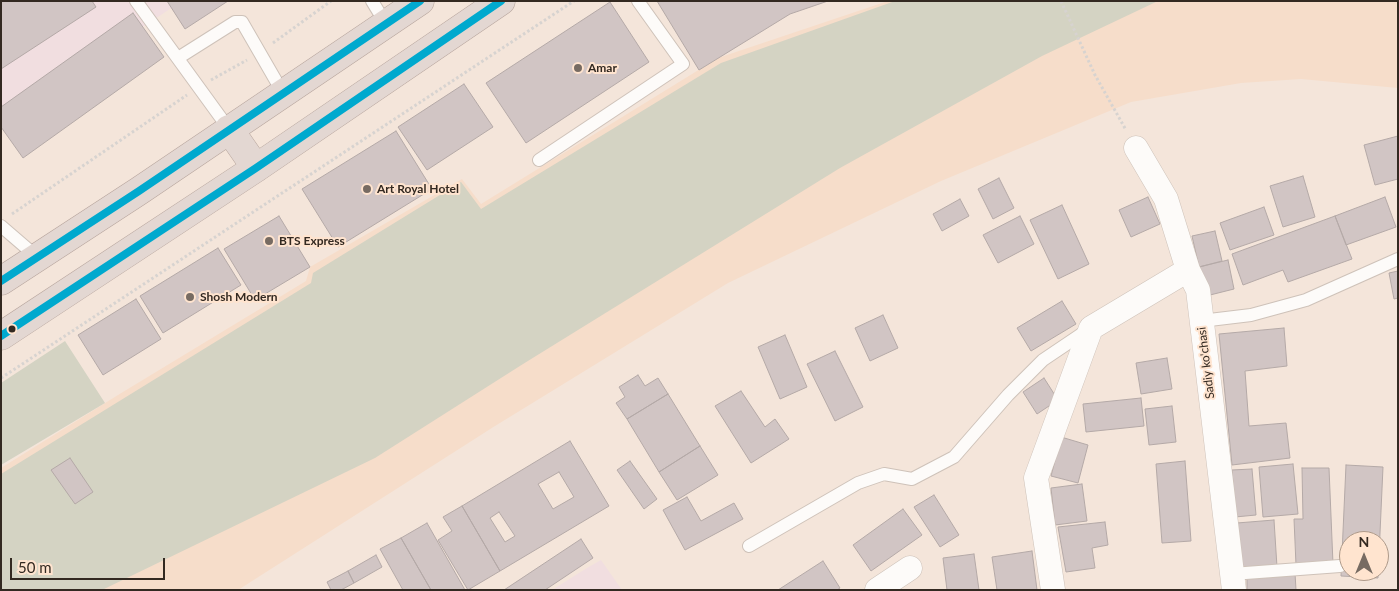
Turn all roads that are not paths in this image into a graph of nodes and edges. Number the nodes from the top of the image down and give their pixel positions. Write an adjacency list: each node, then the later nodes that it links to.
1 (136, 1): 7 (lane)
2 (372, 1): 6 (lane)
3 (420, 1): 6 (highway)
4 (501, 1): 12 (highway)
5 (638, 1): 11 (lane)
6 (386, 24): 8 (highway)
7 (178, 58): 8 (lane); 9 (lane)
8 (283, 94): 9 (highway)
9 (230, 129): 12 (highway); 14 (highway)
10 (1136, 148): 16 (street, Sadiy ko'chasi)
11 (539, 160)
12 (256, 168): 20 (highway)
13 (5, 221): 14 (lane)
14 (37, 257): 17 (highway)
15 (1398, 259): 18 (lane)
16 (1188, 270): 18 (street, Sadiy ko'chasi); 19 (street)
17 (1, 281)
18 (1201, 321): 24 (street, Sadiy ko'chasi)
19 (1091, 328): 21 (lane); 26 (street)
20 (1, 336)
21 (749, 546)
22 (1339, 566): 24 (lane)
23 (910, 568): 25 (street)
24 (1233, 582)
25 (877, 590)
26 (1053, 590)

